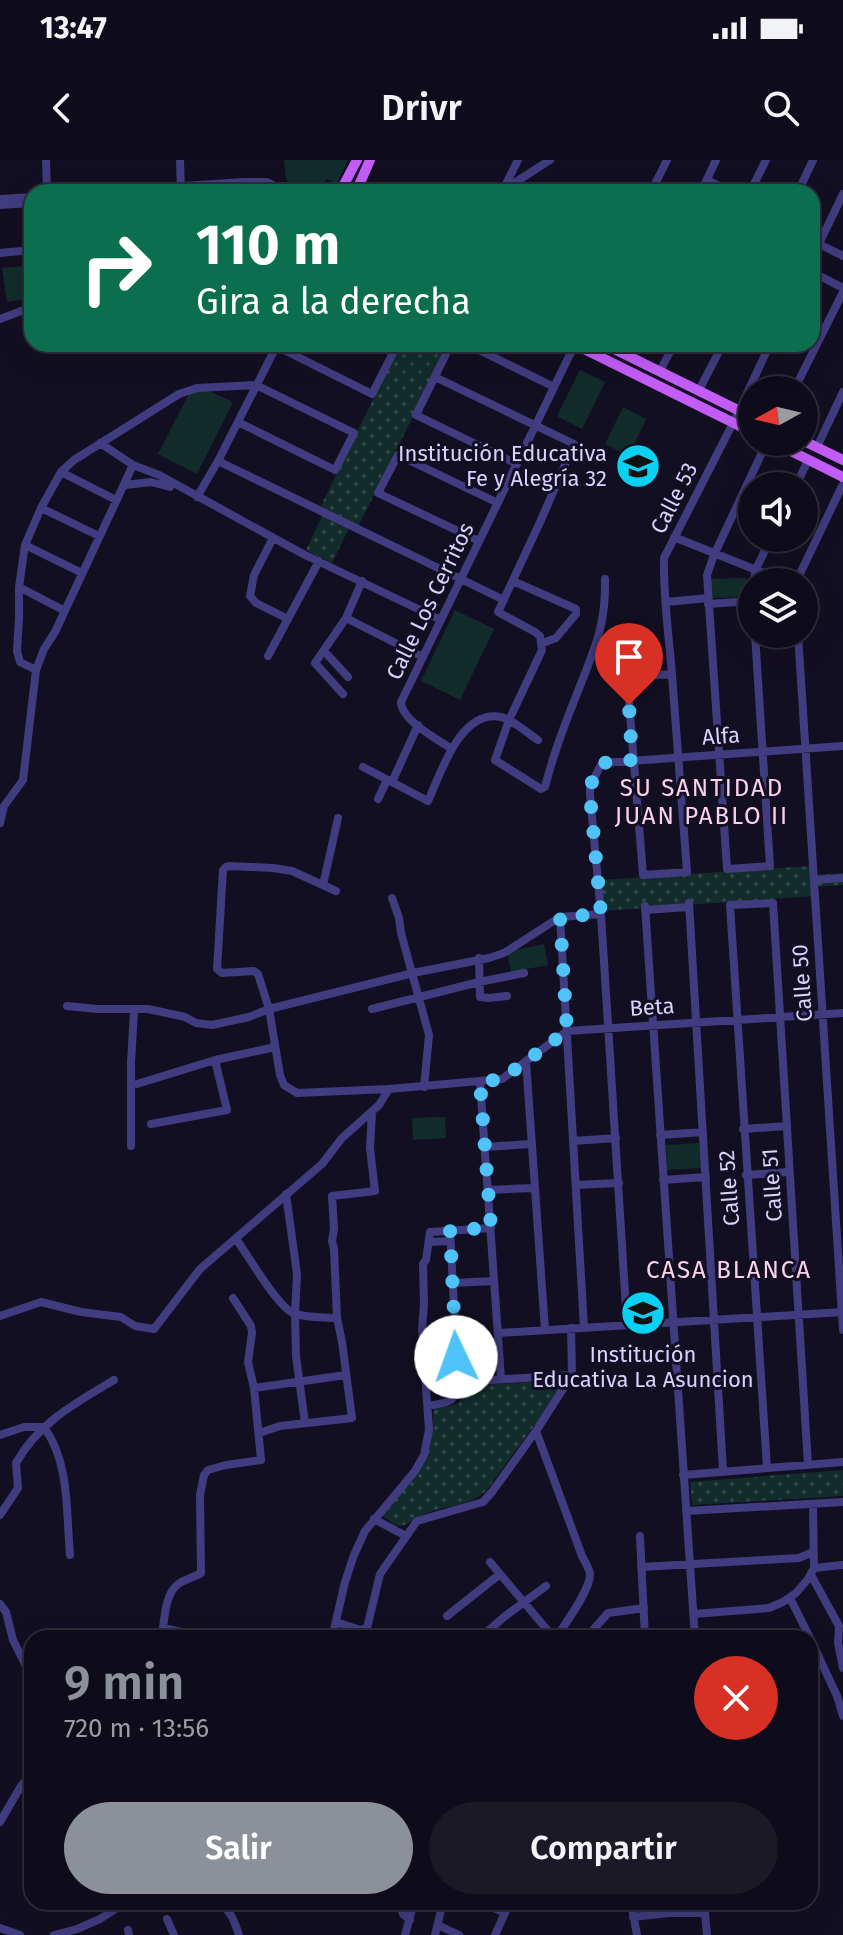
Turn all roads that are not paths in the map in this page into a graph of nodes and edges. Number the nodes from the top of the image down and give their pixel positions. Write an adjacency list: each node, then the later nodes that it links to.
1 (46, 160): 12 (street)
2 (180, 160): 13 (street)
3 (357, 160): 16 (main road)
4 (370, 160): 17 (main road)
5 (518, 160): 18 (street)
6 (550, 160): 19 (street)
7 (667, 160): 20 (street)
8 (716, 160): 11 (street)
9 (766, 160): 23 (street)
10 (813, 160): 24 (street)
11 (707, 180): 21 (street); 22 (street)
12 (47, 184)
13 (181, 184)
14 (225, 184): 15 (street)
15 (271, 184)
16 (344, 184)
17 (360, 184)
18 (506, 184)
19 (513, 184)
20 (655, 184)
21 (705, 184)
22 (715, 184)
23 (754, 184)
24 (802, 184)
25 (843, 194): 29 (street)
26 (24, 198): 27 (street)
27 (0, 202): 28 (street)
28 (24, 203)
29 (821, 241): 32 (street)
30 (24, 251): 31 (street)
31 (0, 253)
32 (843, 256)
33 (820, 277): 34 (street)
34 (843, 292): 37 (street)
35 (24, 310): 36 (street)
36 (0, 319)
37 (820, 338)
38 (273, 352): 54 (street)
39 (291, 352): 40 (street)
40 (391, 352)
41 (447, 352): 53 (street)
42 (483, 352): 55 (street)
43 (571, 352): 55 (street, Calle Los Cerritos)
44 (591, 352): 60 (main road)
45 (631, 352): 50 (main road)
46 (670, 352): 50 (street)
47 (719, 352): 56 (street)
48 (766, 352): 51 (street, Calle 53)
49 (813, 352): 52 (street)
50 (660, 371): 56 (main road)
51 (754, 376)
52 (801, 376)
53 (435, 377): 62 (street); 71 (street)
54 (256, 385): 59 (street); 59 (street); 63 (street)
55 (554, 387): 62 (street, Calle Los Cerritos)
56 (699, 390): 58 (main road)
57 (843, 392): 64 (street)
58 (738, 410): 60 (street, Calle 53)
59 (238, 422): 70 (street)
60 (733, 423): 61 (main road); 83 (street, Calle 53)
61 (738, 425)
62 (536, 426): 71 (street, Calle Los Cerritos); 95 (street)
63 (100, 443): 72 (street); 73 (street)
64 (818, 445)
65 (818, 448): 69 (main road)
66 (763, 456): 87 (street)
67 (800, 456): 68 (main road)
68 (808, 460): 74 (street); 75 (main road)
69 (843, 460)
70 (218, 461): 78 (street); 93 (street)
71 (517, 464): 80 (street, Calle Los Cerritos)
72 (133, 465): 77 (street); 78 (street)
73 (61, 472): 79 (street); 81 (street)
74 (802, 472)
75 (843, 477)
76 (843, 484): 90 (street)
77 (125, 485): 78 (street); 79 (street)
78 (197, 497): 84 (street)
79 (116, 500): 82 (street)
80 (498, 503): 85 (street, Calle Los Cerritos); 85 (street)
81 (41, 508): 82 (street); 86 (street)
82 (99, 536): 91 (street)
83 (674, 537): 87 (street); 100 (street, Calle 53)
84 (273, 538): 88 (street); 103 (street)
85 (479, 541): 93 (street, Calle Los Cerritos)
86 (25, 545): 91 (street); 96 (street)
87 (714, 555): 89 (street); 98 (street)
88 (319, 561): 94 (street); 103 (street)
89 (747, 568)
90 (803, 568)
91 (82, 573): 101 (street)
92 (605, 579): 115 (street)
93 (460, 580): 97 (street); 104 (street, Calle Los Cerritos)
94 (362, 581): 102 (street); 104 (street)
95 (513, 581): 97 (street); 105 (street)
96 (19, 587): 101 (street); 111 (street)
97 (504, 600): 105 (street)
98 (708, 601): 99 (street); 100 (street); 122 (street)
99 (738, 601)
100 (666, 602): 112 (street, Calle 53)
101 (65, 611): 111 (street)
102 (346, 618): 108 (street); 110 (street)
103 (288, 619): 109 (street)
104 (441, 620): 110 (street, Calle Los Cerritos)
105 (543, 643): 115 (street)
106 (756, 648): 121 (street)
107 (799, 648): 119 (street, Calle 50)
108 (324, 651): 113 (street); 114 (street)
109 (268, 656)
110 (423, 657): 116 (street, Calle Los Cerritos)
111 (36, 670): 129 (street)
112 (672, 674): 123 (street, Calle 53); 124 (street)
113 (348, 677)
114 (343, 694)
115 (509, 720): 117 (street); 120 (street)
116 (418, 725): 120 (street); 126 (street)
117 (538, 740)
118 (843, 746): 119 (street, Alfa)
119 (805, 748): 121 (street, Alfa); 131 (street, Calle 50)
120 (452, 749): 126 (street)
121 (762, 752): 122 (street, Alfa); 122 (street)
122 (719, 754): 123 (street, Alfa)
123 (678, 757): 124 (street, Alfa); 124 (street, Calle 53)
124 (632, 760): 136 (street, Alfa)
125 (363, 767): 126 (street)
126 (390, 781): 127 (street)
127 (378, 799)
128 (338, 818): 132 (street)
129 (0, 823)
130 (843, 878): 131 (street)
131 (814, 880): 149 (street, Calle 50)
132 (323, 885): 133 (street); 145 (street)
133 (336, 891)
134 (392, 898): 139 (street)
135 (730, 905): 150 (street, Calle 51); 151 (street, Calle 52)
136 (601, 914): 137 (street); 154 (street)
137 (560, 917): 138 (street); 155 (street)
138 (479, 958): 139 (street); 141 (street)
139 (413, 973): 143 (street); 145 (street)
140 (524, 973): 141 (street)
141 (479, 982): 142 (street); 143 (street)
142 (507, 996)
143 (419, 997): 146 (street); 161 (street)
144 (67, 1006): 147 (street)
145 (269, 1009): 147 (street); 156 (street)
146 (372, 1009)
147 (134, 1010): 174 (street)
148 (843, 1013): 149 (street, Beta)
149 (822, 1014): 150 (street, Beta); 173 (street, Calle 50)
150 (780, 1017): 151 (street, Beta); 165 (street, Calle 51)
151 (737, 1020): 152 (street, Beta); 166 (street, Calle 52)
152 (696, 1022): 153 (street, Beta); 153 (street); 167 (street)
153 (653, 1024): 154 (street, Beta); 168 (street)
154 (608, 1028): 155 (street, Beta); 169 (street)
155 (567, 1031): 158 (street); 170 (street)
156 (275, 1047): 157 (street); 162 (street)
157 (215, 1060): 160 (street); 164 (street)
158 (526, 1061): 159 (street); 171 (street)
159 (480, 1082): 161 (street); 175 (street)
160 (137, 1084)
161 (424, 1087): 162 (street)
162 (389, 1089): 163 (street)
163 (372, 1112): 184 (street); 198 (street)
164 (151, 1124)
165 (787, 1126): 166 (street); 176 (street, Calle 51)
166 (743, 1129): 177 (street, Calle 52)
167 (703, 1132): 168 (street); 178 (street)
168 (660, 1135): 179 (street)
169 (616, 1138): 170 (street); 180 (street)
170 (573, 1141): 181 (street)
171 (531, 1144): 175 (street); 182 (street)
172 (843, 1144): 173 (street)
173 (831, 1145): 193 (street, Calle 50)
174 (131, 1146)
175 (485, 1147): 183 (street)
176 (789, 1172): 177 (street); 195 (street, Calle 51)
177 (746, 1175): 197 (street, Calle 52)
178 (706, 1177): 179 (street); 199 (street)
179 (663, 1180): 200 (street)
180 (619, 1183): 181 (street); 201 (street)
181 (576, 1185): 203 (street)
182 (533, 1188): 183 (street); 204 (street)
183 (488, 1190): 185 (street)
184 (286, 1194): 187 (street); 194 (street)
185 (491, 1228): 186 (street); 190 (street)
186 (450, 1230): 188 (street); 189 (street)
187 (236, 1239): 194 (street); 196 (street)
188 (450, 1241): 189 (street); 191 (street)
189 (429, 1242): 214 (street)
190 (494, 1281): 191 (street); 206 (street)
191 (452, 1283): 212 (street)
192 (233, 1298): 213 (street)
193 (842, 1312): 195 (street); 205 (street, Calle 50)
194 (295, 1314): 198 (street); 211 (street)
195 (799, 1315): 197 (street); 221 (street, Calle 51)
196 (0, 1316)
197 (756, 1317): 199 (street); 222 (street, Calle 52)
198 (337, 1318): 207 (street)
199 (714, 1320): 200 (street); 223 (street)
200 (672, 1322): 201 (street); 224 (street)
201 (627, 1325): 203 (street)
202 (571, 1328): 203 (street); 204 (street); 208 (street)
203 (584, 1328)
204 (545, 1330): 206 (street)
205 (843, 1330)
206 (498, 1333): 209 (street)
207 (346, 1375): 211 (street); 215 (street)
208 (572, 1375): 209 (street); 217 (street)
209 (501, 1379): 212 (street)
210 (114, 1380): 216 (street)
211 (300, 1382): 213 (street); 215 (street)
212 (458, 1382): 214 (street)
213 (254, 1388): 218 (street)
214 (428, 1406): 229 (street)
215 (305, 1423): 218 (street)
216 (44, 1427): 219 (street); 228 (street); 233 (street)
217 (536, 1431): 230 (street); 253 (street)
218 (259, 1433): 249 (street)
219 (0, 1435)
220 (843, 1462): 221 (street)
221 (808, 1465): 222 (street)
222 (767, 1468): 223 (street)
223 (723, 1471): 224 (street)
224 (683, 1475): 227 (street)
225 (843, 1502): 226 (street)
226 (813, 1504): 227 (street); 232 (street)
227 (686, 1511): 235 (street)
228 (0, 1515)
229 (374, 1519): 230 (street); 247 (street)
230 (406, 1536): 247 (street)
231 (640, 1536): 237 (street)
232 (813, 1552): 235 (street); 238 (street)
233 (70, 1555)
234 (490, 1562): 239 (street)
235 (691, 1565): 237 (street); 245 (street)
236 (843, 1565): 238 (street)
237 (641, 1567): 244 (street)
238 (812, 1571): 241 (street); 248 (street)
239 (500, 1574): 242 (street); 246 (street)
240 (546, 1586): 242 (street)
241 (790, 1598): 245 (street); 257 (street)
242 (524, 1602): 251 (street); 252 (street)
243 (0, 1604): 259 (street)
244 (644, 1608): 254 (street); 255 (street)
245 (694, 1614): 256 (street)
246 (447, 1616)
247 (336, 1622): 250 (street)
248 (841, 1627): 260 (street)
249 (163, 1630)
250 (334, 1630)
251 (496, 1630)
252 (548, 1630)
253 (560, 1630)
254 (593, 1630)
255 (645, 1630)
256 (695, 1630)
257 (806, 1630)
258 (818, 1655): 261 (street)
259 (24, 1662)
260 (843, 1668)
261 (843, 1716)
262 (24, 1782): 263 (street)
263 (21, 1786): 264 (street); 265 (street)
264 (24, 1790)
265 (0, 1822)
266 (110, 1910): 283 (street)
267 (228, 1910): 285 (street)
268 (402, 1910): 279 (street)
269 (412, 1910): 279 (street)
270 (441, 1910): 280 (street)
271 (498, 1910): 275 (street)
272 (506, 1910): 275 (street)
273 (632, 1910): 277 (street)
274 (705, 1910): 276 (street)
275 (505, 1913): 289 (street)
276 (705, 1913): 277 (street); 291 (street)
277 (633, 1917): 290 (street)
278 (167, 1919): 284 (street)
279 (410, 1920): 286 (street)
280 (438, 1925): 287 (street); 288 (street)
281 (0, 1928): 282 (street)
282 (20, 1935)
283 (54, 1935)
284 (174, 1935)
285 (239, 1935)
286 (405, 1935)
287 (435, 1935)
288 (459, 1935)
289 (495, 1935)
290 (637, 1935)
291 (707, 1935)

